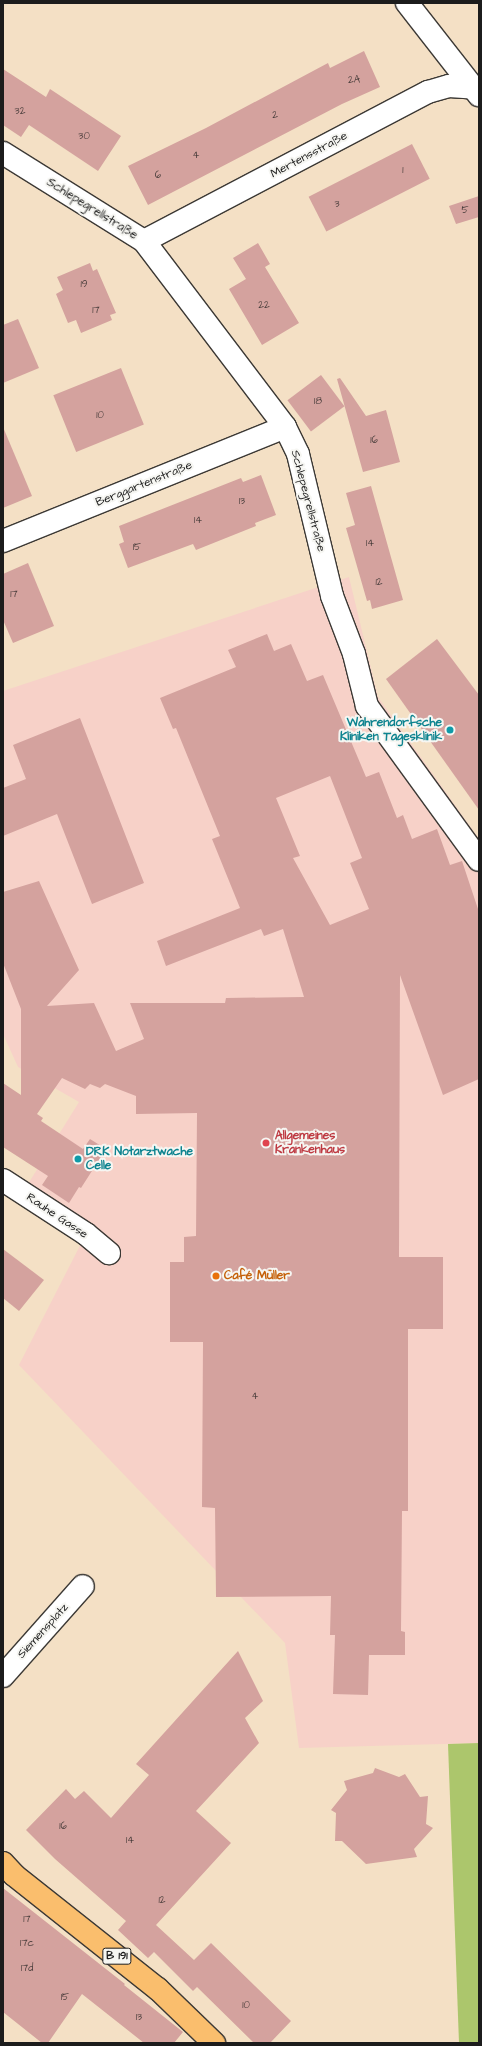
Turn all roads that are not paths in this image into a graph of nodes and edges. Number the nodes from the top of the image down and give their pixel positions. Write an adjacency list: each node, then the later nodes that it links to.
1 (407, 3): 2 (street)
2 (477, 90): 4 (street, Mertensstraße)
3 (3, 153): 4 (street, Schlepegrellstraße)
4 (144, 241): 5 (street, Schlepegrellstraße)
5 (285, 427): 6 (street, Berggartenstraße); 7 (street, Schlepegrellstraße)
6 (3, 542)
7 (479, 860)
8 (3, 1180): 9 (street, Rauhe Gasse)
9 (109, 1253)
10 (83, 1586): 11 (street, Siemensplatz)
11 (3, 1676)
12 (6, 1869): 13 (main road, B 191)
13 (214, 2043)

